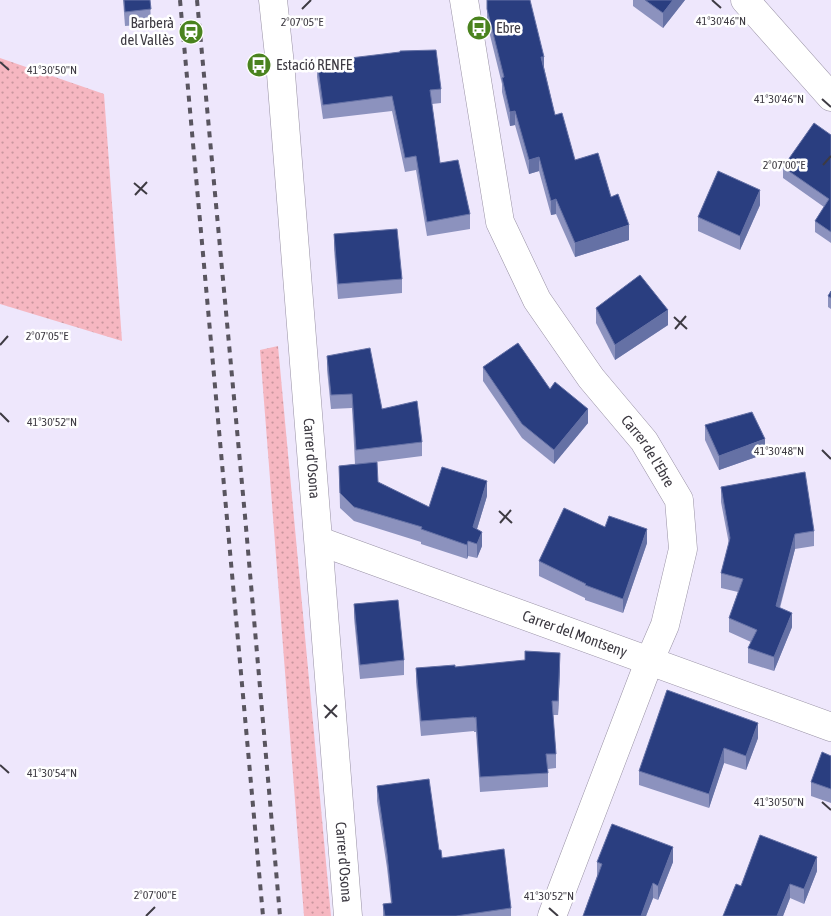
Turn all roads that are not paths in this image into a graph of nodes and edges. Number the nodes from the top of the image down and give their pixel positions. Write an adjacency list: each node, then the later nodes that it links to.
1 (272, 0): 5 (street, Carrer d'Osona)
2 (464, 0): 6 (street, Carrer de l'Ebre)
3 (746, 0): 4 (street)
4 (831, 97)
5 (319, 541): 6 (street, Carrer del Montseny); 8 (street, Carrer d'Osona)
6 (649, 662): 7 (street, Carrer del Montseny); 9 (street, Carrer de l'Ebre)
7 (831, 727)
8 (348, 916)
9 (552, 916)

